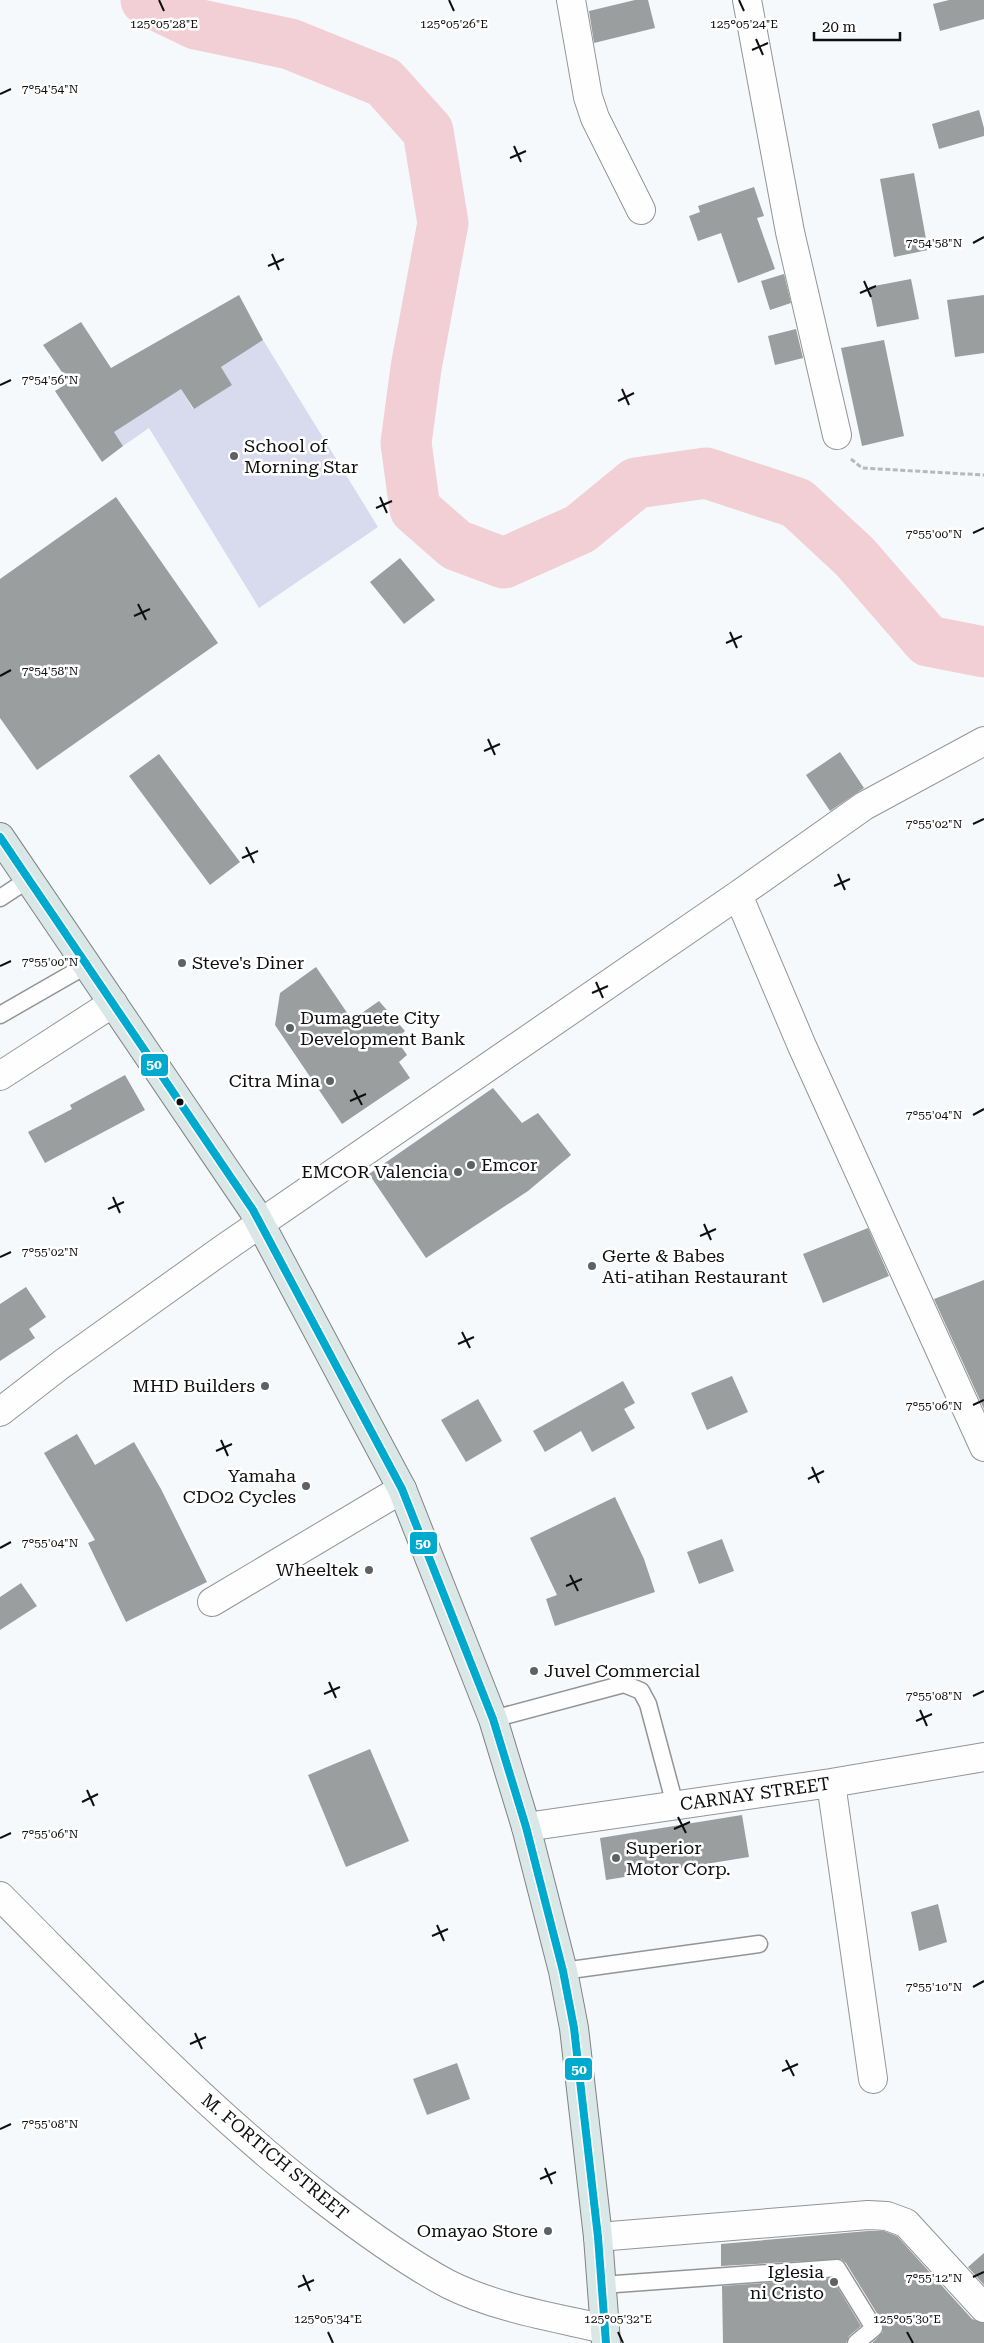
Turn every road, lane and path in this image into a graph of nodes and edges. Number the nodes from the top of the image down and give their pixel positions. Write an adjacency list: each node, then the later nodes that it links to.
1 (571, 0): 3 (street)
2 (747, 0): 4 (street)
3 (641, 210)
4 (838, 435): 5 (path)
5 (984, 475)
6 (984, 741): 9 (street)
7 (0, 837): 8 (highway)
8 (29, 879): 10 (lane); 11 (highway)
9 (738, 895): 15 (street); 17 (street)
10 (0, 898)
11 (87, 965): 12 (highway); 13 (lane)
12 (113, 1003): 14 (street); 15 (highway)
13 (0, 1015)
14 (0, 1076)
15 (261, 1222): 16 (street); 18 (highway)
16 (0, 1412)
17 (984, 1448)
18 (402, 1489): 19 (street); 20 (highway)
19 (212, 1602)
20 (492, 1719): 23 (lane); 24 (highway)
21 (984, 1757): 22 (street, CARNAY STREET)
22 (831, 1783): 23 (street, CARNAY STREET); 28 (street)
23 (676, 1805): 24 (street, CARNAY STREET)
24 (526, 1827): 27 (highway)
25 (0, 1896): 32 (street, M. FORTICH STREET)
26 (759, 1944): 27 (lane)
27 (564, 1971): 29 (highway)
28 (873, 2079)
29 (598, 2237): 30 (highway); 31 (street)
30 (602, 2285): 32 (highway); 33 (lane)
31 (984, 2308)
32 (605, 2336)
33 (856, 2343)

